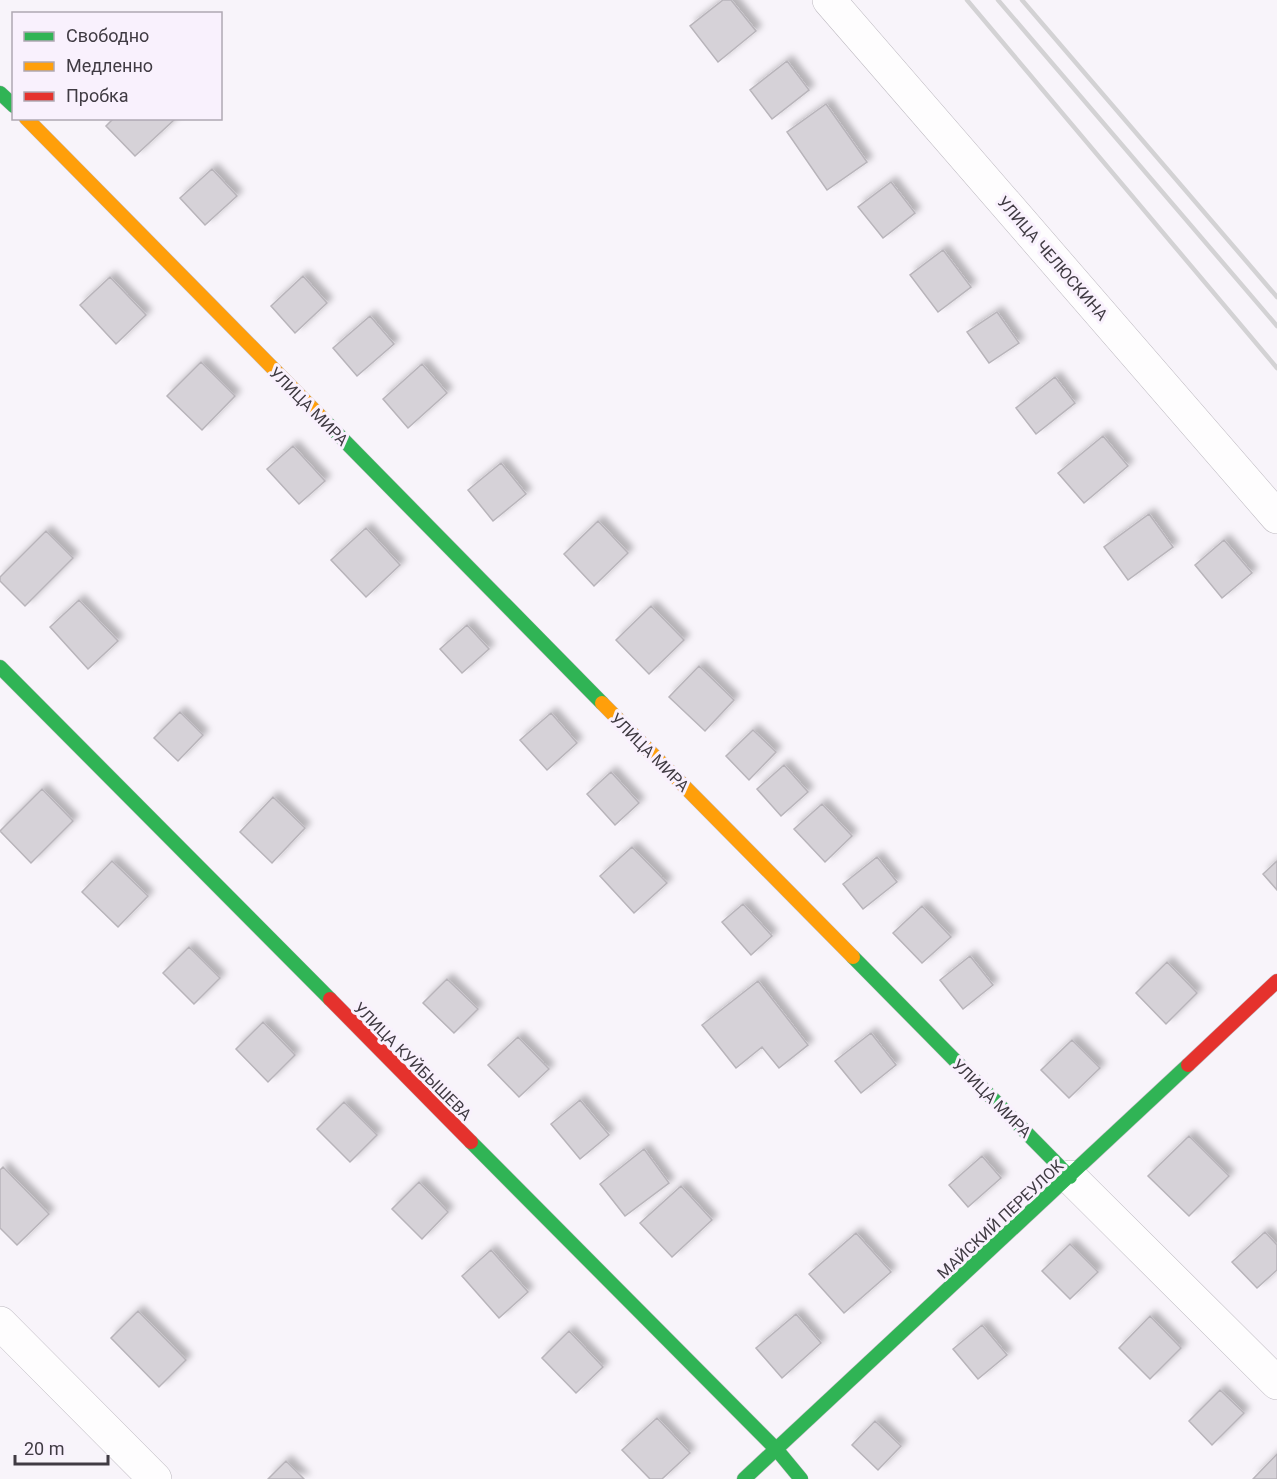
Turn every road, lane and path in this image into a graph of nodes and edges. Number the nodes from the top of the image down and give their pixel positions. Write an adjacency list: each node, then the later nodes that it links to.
1 (829, 0): 5 (street, УЛИЦА ЧЕЛЮСКИНА)
2 (0, 93): 3 (street)
3 (12, 104)
4 (28, 120): 8 (street, УЛИЦА МИРА)
5 (1277, 517)
6 (0, 667): 11 (street, УЛИЦА КУЙБЫШЕВА)
7 (1277, 981): 8 (street, МАЙСКИЙ ПЕРЕУЛОК)
8 (1070, 1177): 10 (street, УЛИЦА МИРА); 11 (street, МАЙСКИЙ ПЕРЕУЛОК)
9 (0, 1323): 12 (street)
10 (1277, 1383)
11 (777, 1450): 13 (street, МАЙСКИЙ ПЕРЕУЛОК); 14 (street, УЛИЦА КУЙБЫШЕВА)
12 (154, 1479)
13 (744, 1479)
14 (801, 1479)

